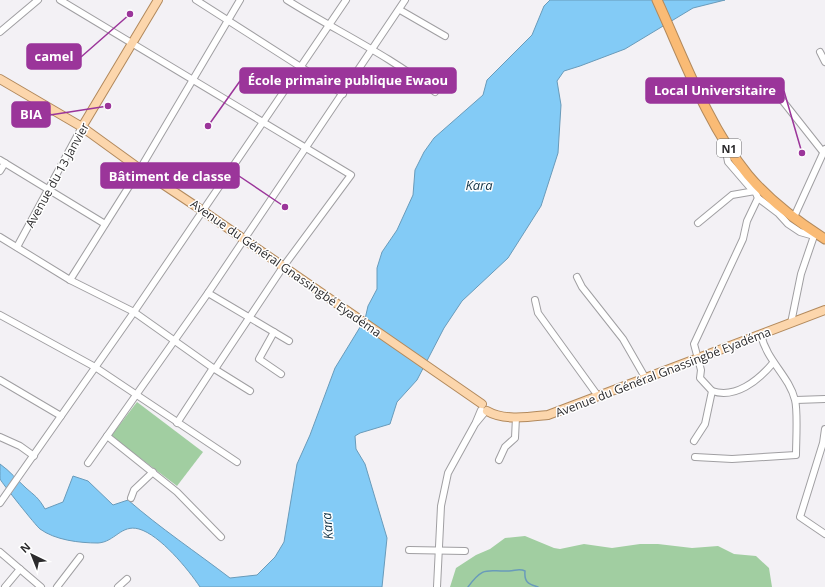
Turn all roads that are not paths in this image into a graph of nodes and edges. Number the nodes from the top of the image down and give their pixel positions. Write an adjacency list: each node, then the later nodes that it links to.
1 (38, 0): 13 (street)
2 (60, 0): 15 (street)
3 (158, 0): 15 (main road, Avenue du 13 Janvier)
4 (196, 0): 11 (street)
5 (240, 0): 11 (street)
6 (287, 0): 12 (street)
7 (346, 0): 12 (street)
8 (405, 0): 10 (street)
9 (657, 0): 33 (highway, N1)
10 (400, 10): 14 (street); 16 (street)
11 (229, 20): 19 (street); 21 (street)
12 (328, 26): 16 (street); 19 (street)
13 (0, 32)
14 (445, 36)
15 (132, 43): 21 (street); 26 (main road, Avenue du 13 Janvier)
16 (373, 50): 23 (street); 24 (street)
17 (820, 52): 18 (street)
18 (825, 62)
19 (301, 67): 24 (street); 25 (street)
20 (0, 79): 26 (main road, Avenue du Général Gnassingbé Eyadéma)
21 (194, 79): 25 (street); 30 (street)
22 (774, 90): 28 (street)
23 (435, 92)
24 (343, 94): 27 (street)
25 (264, 122): 27 (street); 35 (street)
26 (82, 127): 30 (main road, Avenue du Général Gnassingbé Eyadéma); 32 (street, Avenue du 13 Janvier)
27 (307, 148): 41 (street); 44 (street)
28 (824, 151): 36 (street)
29 (2, 161): 31 (street); 32 (street)
30 (140, 169): 35 (main road, Avenue du Général Gnassingbé Eyadéma); 38 (street)
31 (0, 171)
32 (50, 189): 38 (street); 43 (street, Avenue du 13 Janvier)
33 (755, 189): 34 (street); 36 (highway, N1); 37 (street)
34 (758, 198): 39 (street); 58 (street)
35 (203, 210): 41 (main road, Avenue du Général Gnassingbé Eyadéma); 50 (street)
36 (794, 217): 39 (highway, N1)
37 (698, 223)
38 (105, 224): 46 (street)
39 (814, 234): 42 (highway, N1); 53 (street)
40 (0, 237): 43 (street)
41 (244, 239): 44 (main road, Avenue du Général Gnassingbé Eyadéma); 47 (street)
42 (825, 239)
43 (17, 246): 46 (street)
44 (283, 267): 52 (street); 71 (main road, Avenue du Général Gnassingbé Eyadéma)
45 (577, 277): 63 (street)
46 (70, 280): 50 (street)
47 (208, 294): 52 (street); 57 (street)
48 (535, 300): 68 (street)
49 (825, 310): 53 (main road, Avenue du Général Gnassingbé Eyadéma)
50 (134, 312): 57 (street); 60 (street)
51 (0, 314): 60 (street)
52 (250, 317): 54 (street); 61 (street)
53 (791, 323): 55 (main road, Avenue du Général Gnassingbé Eyadéma)
54 (274, 332): 56 (street); 62 (street)
55 (761, 335): 58 (main road, Avenue du Général Gnassingbé Eyadéma); 59 (street)
56 (289, 341)
57 (174, 342): 61 (street); 67 (street)
58 (698, 359): 63 (main road, Avenue du Général Gnassingbé Eyadéma); 66 (street)
59 (773, 363): 66 (street); 70 (street)
60 (95, 367): 67 (street); 72 (street)
61 (214, 368): 65 (street); 74 (street)
62 (281, 374)
63 (646, 379): 68 (main road, Avenue du Général Gnassingbé Eyadéma)
64 (0, 380): 72 (street)
65 (250, 391)
66 (712, 391): 78 (street)
67 (137, 396): 74 (street); 76 (street)
68 (598, 396): 73 (main road, Avenue du Général Gnassingbé Eyadéma)
69 (825, 399): 70 (street)
70 (796, 400): 81 (street)
71 (484, 409): 73 (main road, Avenue du Général Gnassingbé Eyadéma); 91 (street)
72 (61, 416): 80 (street)
73 (516, 417): 82 (street)
74 (177, 423): 83 (street)
75 (825, 429): 79 (street)
76 (107, 436): 84 (street); 85 (street)
77 (0, 437): 80 (street)
78 (694, 441)
79 (824, 444): 88 (street)
80 (34, 456): 87 (street)
81 (695, 457)
82 (499, 460)
83 (237, 462)
84 (88, 463)
85 (153, 472): 86 (street); 89 (street)
86 (130, 498)
87 (0, 503)
88 (825, 534)
89 (221, 537)
90 (409, 550): 91 (street)
91 (439, 551): 92 (street); 101 (street)
92 (465, 551)
93 (0, 552): 95 (street)
94 (80, 557): 99 (street)
95 (20, 569): 97 (street); 98 (street)
96 (127, 579): 100 (street)
97 (5, 587)
98 (41, 587)
99 (57, 587)
100 (118, 587)
101 (437, 587)

